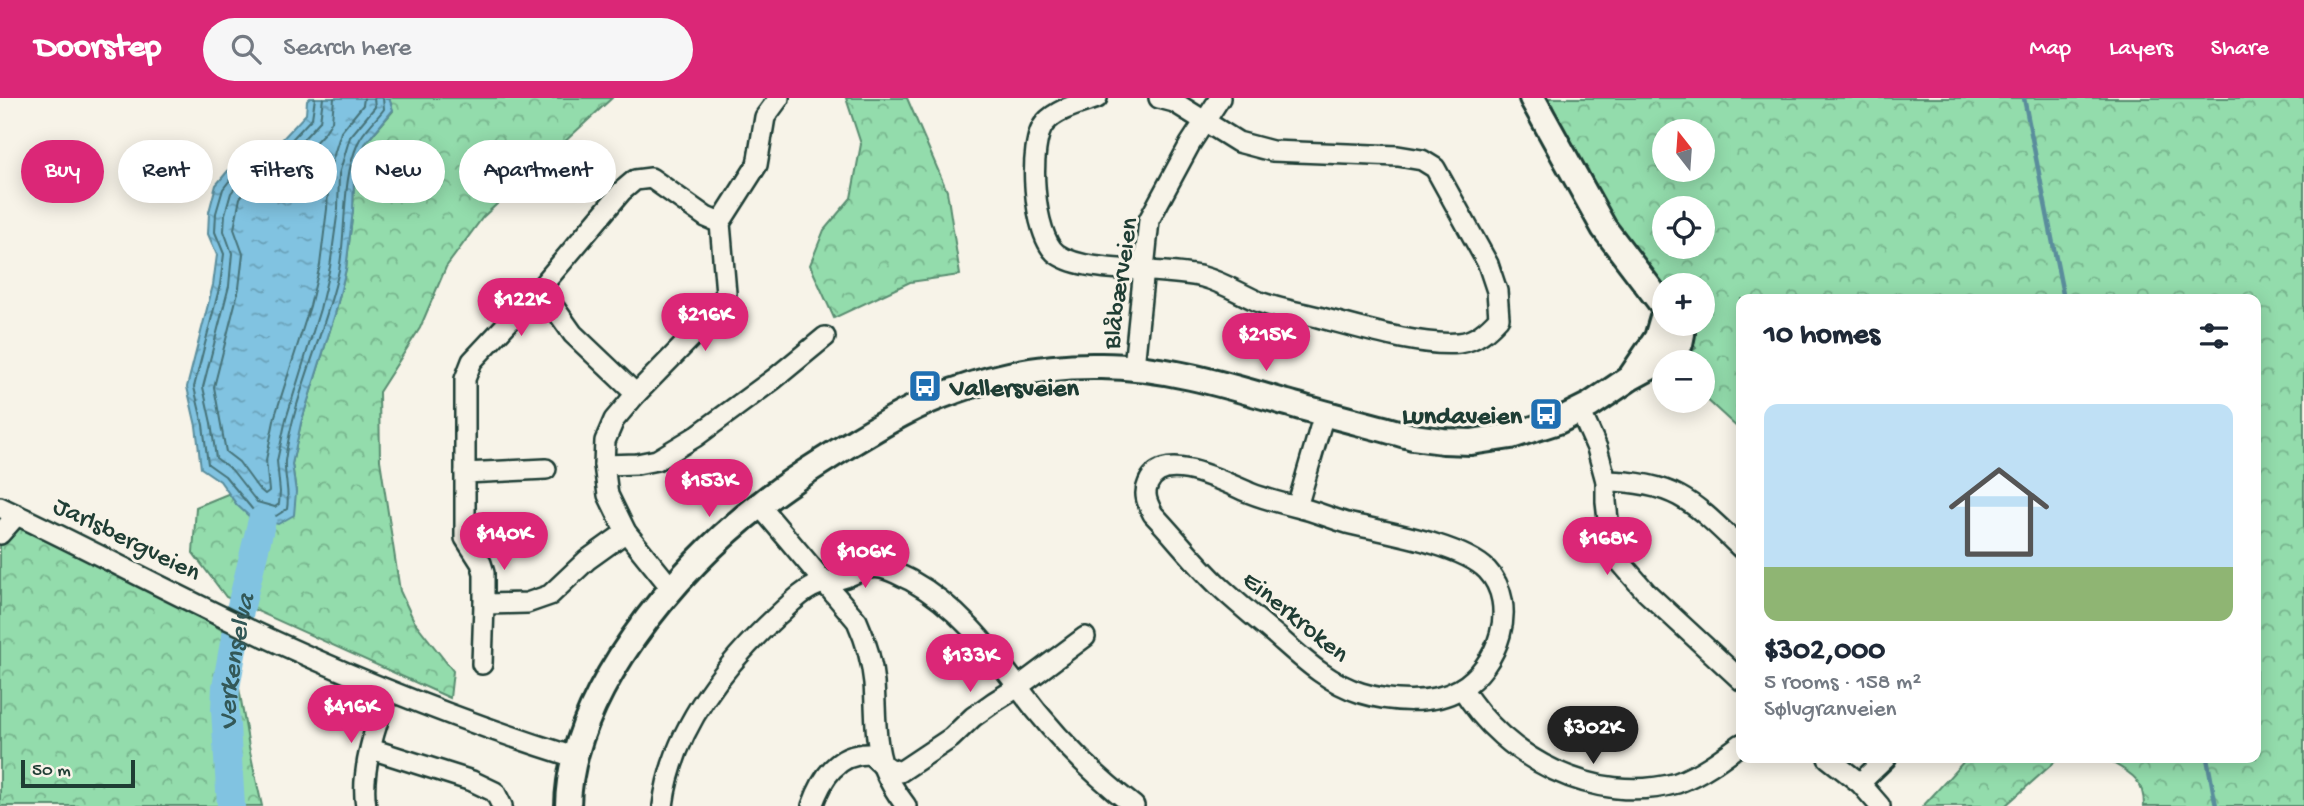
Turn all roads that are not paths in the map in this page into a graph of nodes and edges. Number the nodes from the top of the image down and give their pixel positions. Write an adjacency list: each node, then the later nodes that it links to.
1 (779, 98): 7 (street)
2 (1097, 98): 8 (street)
3 (1159, 98): 6 (street)
4 (1220, 98): 6 (street, Blåbærveien)
5 (1532, 98): 9 (main road)
6 (1205, 123): 8 (street, Blåbærveien); 8 (street)
7 (720, 223): 10 (street); 16 (street)
8 (1143, 270): 14 (street, Blåbærveien)
9 (1652, 291)
10 (536, 293): 16 (street); 21 (street)
11 (1658, 336): 15 (main road)
12 (1681, 336): 15 (main road)
13 (825, 337): 19 (street)
14 (1134, 368): 18 (main road); 23 (main road)
15 (1630, 378): 17 (main road)
16 (636, 394): 19 (street)
17 (1580, 410): 18 (main road); 22 (street)
18 (1324, 414): 24 (street)
19 (604, 465): 26 (street)
20 (546, 470): 21 (street)
21 (466, 473): 31 (street)
22 (1606, 481): 28 (street); 34 (street)
23 (759, 505): 29 (street); 30 (main road)
24 (1297, 506): 36 (street, Einerkroken); 36 (street, Einerkroken)
25 (8, 511): 27 (street); 37 (street, Jarlsbergveien)
26 (626, 531): 30 (street); 31 (street)
27 (0, 534)
28 (1736, 543)
29 (824, 582): 35 (street); 43 (street); 48 (street)
30 (672, 589): 40 (main road)
31 (484, 604): 33 (street)
32 (1085, 637): 35 (street)
33 (482, 664)
34 (1736, 675)
35 (1018, 687): 43 (street); 51 (street)
36 (1462, 688): 38 (street)
37 (389, 691): 39 (street); 40 (street, Jarlsbergveien)
38 (1736, 748)
39 (371, 750): 45 (street); 46 (street)
40 (574, 757): 47 (main road)
41 (1834, 763): 44 (street)
42 (1881, 763): 44 (street)
43 (883, 766): 49 (street); 50 (street)
44 (1860, 783): 52 (street)
45 (366, 806)
46 (502, 806)
47 (568, 806)
48 (663, 806)
49 (812, 806)
50 (905, 806)
51 (1134, 806)
52 (1880, 806)

